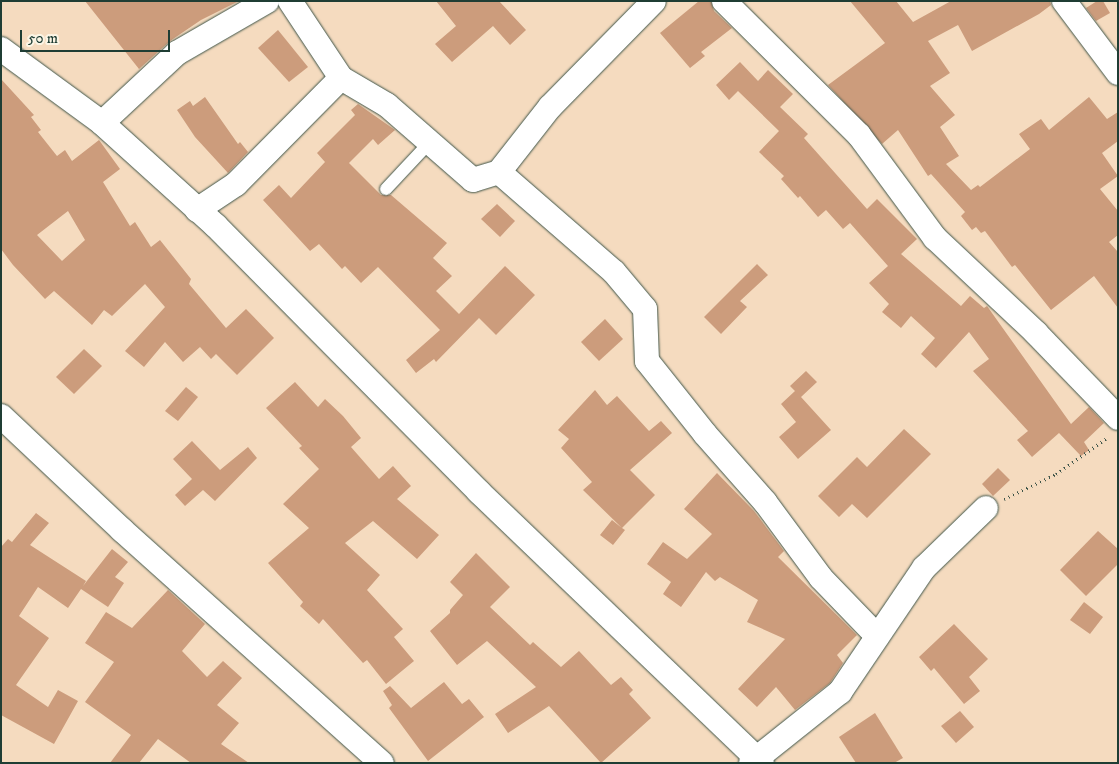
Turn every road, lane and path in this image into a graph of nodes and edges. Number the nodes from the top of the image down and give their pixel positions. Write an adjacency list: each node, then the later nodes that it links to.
1 (267, 1): 9 (street)
2 (290, 1): 8 (street)
3 (654, 1): 11 (street)
4 (724, 1): 15 (street)
5 (1064, 1): 7 (street)
6 (1, 49): 9 (street)
7 (1118, 73)
8 (341, 78): 10 (street); 13 (street)
9 (102, 122): 13 (street)
10 (429, 144): 11 (street); 12 (lane)
11 (499, 172): 17 (street)
12 (386, 189)
13 (197, 210): 18 (street)
14 (1, 416): 19 (street)
15 (1114, 427): 16 (path)
16 (986, 508): 17 (street)
17 (877, 636): 18 (street)
18 (757, 761)
19 (382, 763)

